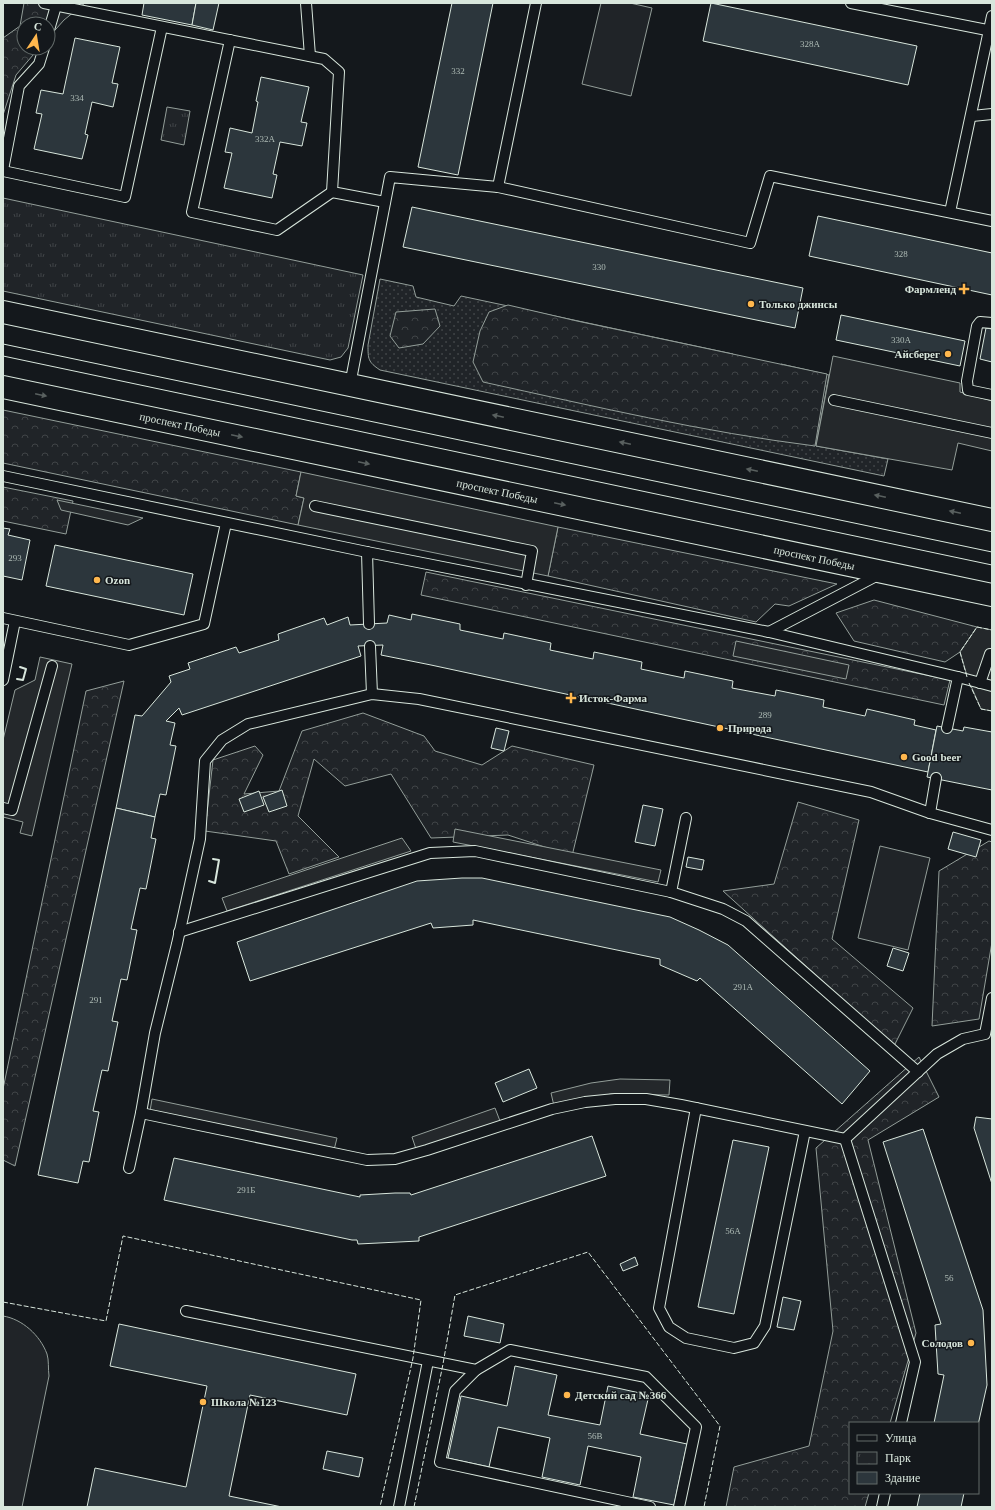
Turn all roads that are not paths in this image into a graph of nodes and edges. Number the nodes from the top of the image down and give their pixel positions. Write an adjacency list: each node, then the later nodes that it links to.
1 (44, 3): 5 (lane)
2 (306, 3): 12 (lane)
3 (536, 3): 16 (lane)
4 (850, 3): 9 (lane)
5 (56, 6): 6 (lane); 8 (lane)
6 (53, 16)
7 (992, 16): 9 (lane)
8 (162, 27): 10 (lane); 15 (lane)
9 (990, 31): 14 (lane)
10 (230, 40): 12 (lane); 17 (lane)
11 (42, 56): 15 (lane)
12 (310, 56): 17 (lane)
13 (992, 114): 14 (lane)
14 (972, 116): 19 (lane)
15 (3, 171)
16 (498, 187): 18 (lane); 19 (lane)
17 (332, 192): 18 (lane)
18 (385, 202): 23 (lane)
19 (950, 212): 20 (lane)
20 (992, 221)
21 (3, 312): 23 (main road)
22 (992, 323): 25 (lane)
23 (350, 386): 30 (main road, one-way to 23)
24 (3, 387): 33 (main road, проспект Победы, one-way to 33)
25 (992, 395)
26 (834, 400): 27 (lane)
27 (992, 432)
28 (3, 476): 31 (lane)
29 (315, 506): 34 (lane)
30 (992, 520)
31 (226, 523): 32 (lane); 37 (lane)
32 (367, 552): 34 (lane); 38 (lane)
33 (884, 572): 35 (main road, проспект Победы); 39 (lane)
34 (526, 585): 39 (lane)
35 (992, 595)
36 (3, 618): 37 (lane)
37 (16, 621): 44 (lane)
38 (369, 624)
39 (769, 632): 43 (lane)
40 (370, 646): 47 (lane)
41 (992, 654): 45 (lane)
42 (52, 666): 50 (lane)
43 (958, 677): 45 (lane); 48 (lane)
44 (3, 680)
45 (980, 683): 46 (lane)
46 (992, 686)
47 (372, 694): 51 (lane); 55 (lane)
48 (947, 728)
49 (936, 778): 51 (lane)
50 (3, 808)
51 (930, 813): 53 (lane)
52 (686, 818): 54 (lane)
53 (992, 830)
54 (671, 892): 55 (lane); 58 (lane)
55 (179, 932): 60 (lane)
56 (992, 998): 57 (lane)
57 (989, 1035): 58 (lane)
58 (918, 1072): 62 (lane)
59 (696, 1108): 60 (lane); 61 (lane); 61 (lane)
60 (141, 1113): 63 (lane)
61 (805, 1131): 62 (lane)
62 (845, 1139): 67 (lane)
63 (129, 1168)
64 (186, 1311): 65 (lane)
65 (428, 1361): 66 (lane); 69 (lane)
66 (476, 1370): 70 (lane); 71 (lane)
67 (901, 1422)
68 (885, 1494): 72 (lane)
69 (399, 1507)
70 (650, 1507)
71 (679, 1507)
72 (882, 1507)

